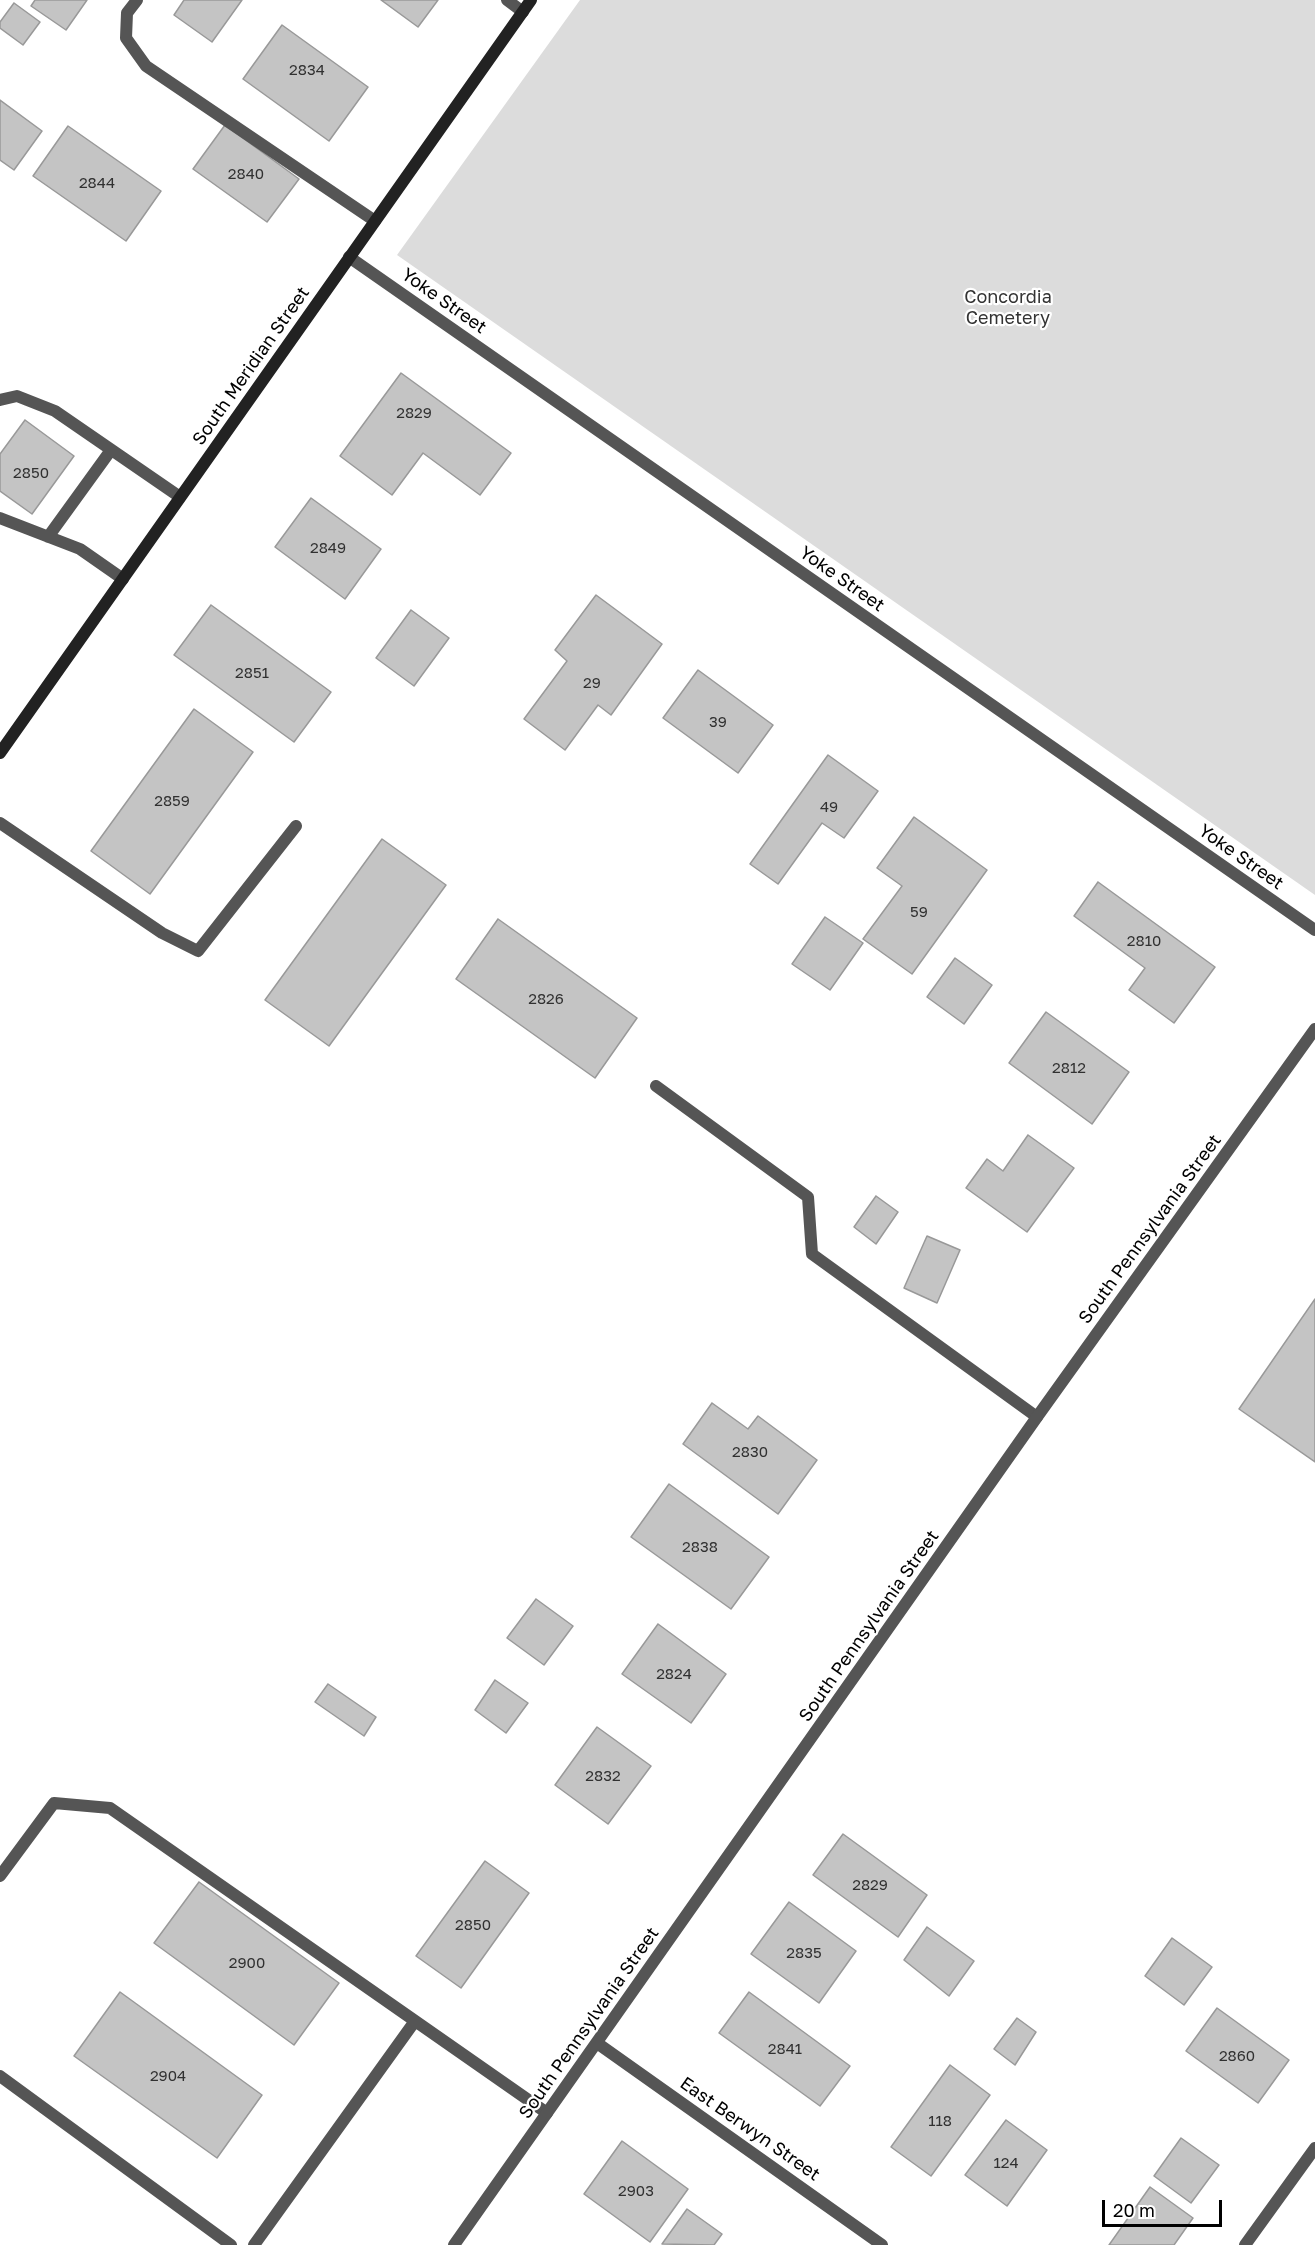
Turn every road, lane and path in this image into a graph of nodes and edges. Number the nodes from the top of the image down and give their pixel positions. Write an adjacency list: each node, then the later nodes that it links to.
1 (136, 0): 5 (street)
2 (507, 0): 4 (street)
3 (531, 0): 4 (main road, South Meridian Street)
4 (523, 12): 5 (main road, South Meridian Street)
5 (375, 221): 6 (main road, South Meridian Street)
6 (349, 257): 9 (main road, South Meridian Street); 16 (street, Yoke Street)
7 (0, 399): 8 (street)
8 (111, 450): 9 (street); 11 (street)
9 (180, 498): 12 (main road, South Meridian Street)
10 (0, 518): 11 (street)
11 (48, 537): 12 (street)
12 (123, 579): 13 (main road, South Meridian Street)
13 (0, 753)
14 (0, 823): 15 (street)
15 (296, 826)
16 (1315, 930)
17 (1315, 1029): 19 (street, South Pennsylvania Street)
18 (656, 1086): 19 (street)
19 (1037, 1417): 22 (street, South Pennsylvania Street)
20 (0, 1876): 21 (street)
21 (415, 2021): 24 (street); 27 (street)
22 (597, 2043): 24 (street, South Pennsylvania Street); 29 (street, East Berwyn Street)
23 (0, 2076): 26 (street)
24 (547, 2113): 28 (street, South Pennsylvania Street)
25 (1315, 2148): 30 (street)
26 (231, 2245)
27 (254, 2245)
28 (454, 2245)
29 (882, 2245)
30 (1245, 2245)

